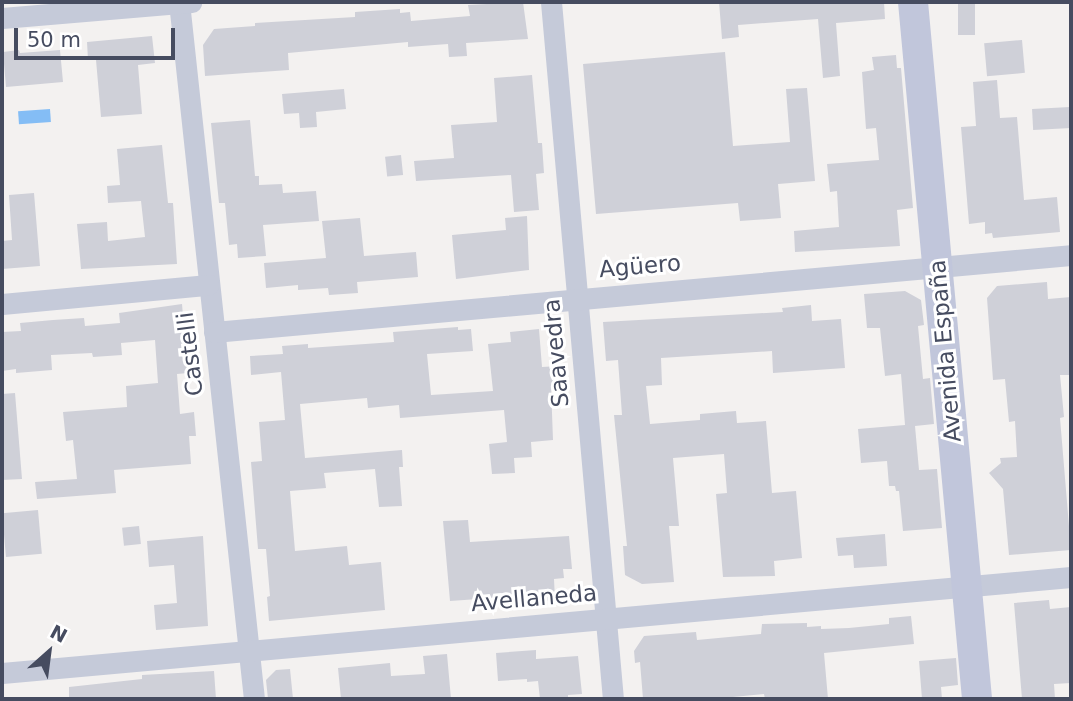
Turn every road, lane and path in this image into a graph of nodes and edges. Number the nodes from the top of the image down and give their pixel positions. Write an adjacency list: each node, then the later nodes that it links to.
1 (183, 2): 4 (street); 7 (street, Castelli)
2 (551, 2): 8 (street, Saavedra)
3 (912, 2): 6 (main road, Avenida España)
4 (2, 18)
5 (1071, 255): 6 (street, Agüero)
6 (937, 267): 8 (street, Agüero); 12 (main road, Avenida España)
7 (208, 285): 9 (street); 10 (street, Castelli)
8 (577, 298): 10 (street, Agüero); 13 (street, Saavedra)
9 (2, 304)
10 (214, 332): 14 (street, Castelli)
11 (1071, 576): 12 (street, Avellaneda)
12 (967, 586): 13 (street, Avellaneda); 18 (main road, Avenida España)
13 (606, 618): 14 (street, Avellaneda); 17 (street, Saavedra)
14 (250, 650): 15 (street, Avellaneda); 16 (street, Castelli)
15 (2, 673)
16 (254, 699)
17 (613, 699)
18 (977, 699)

